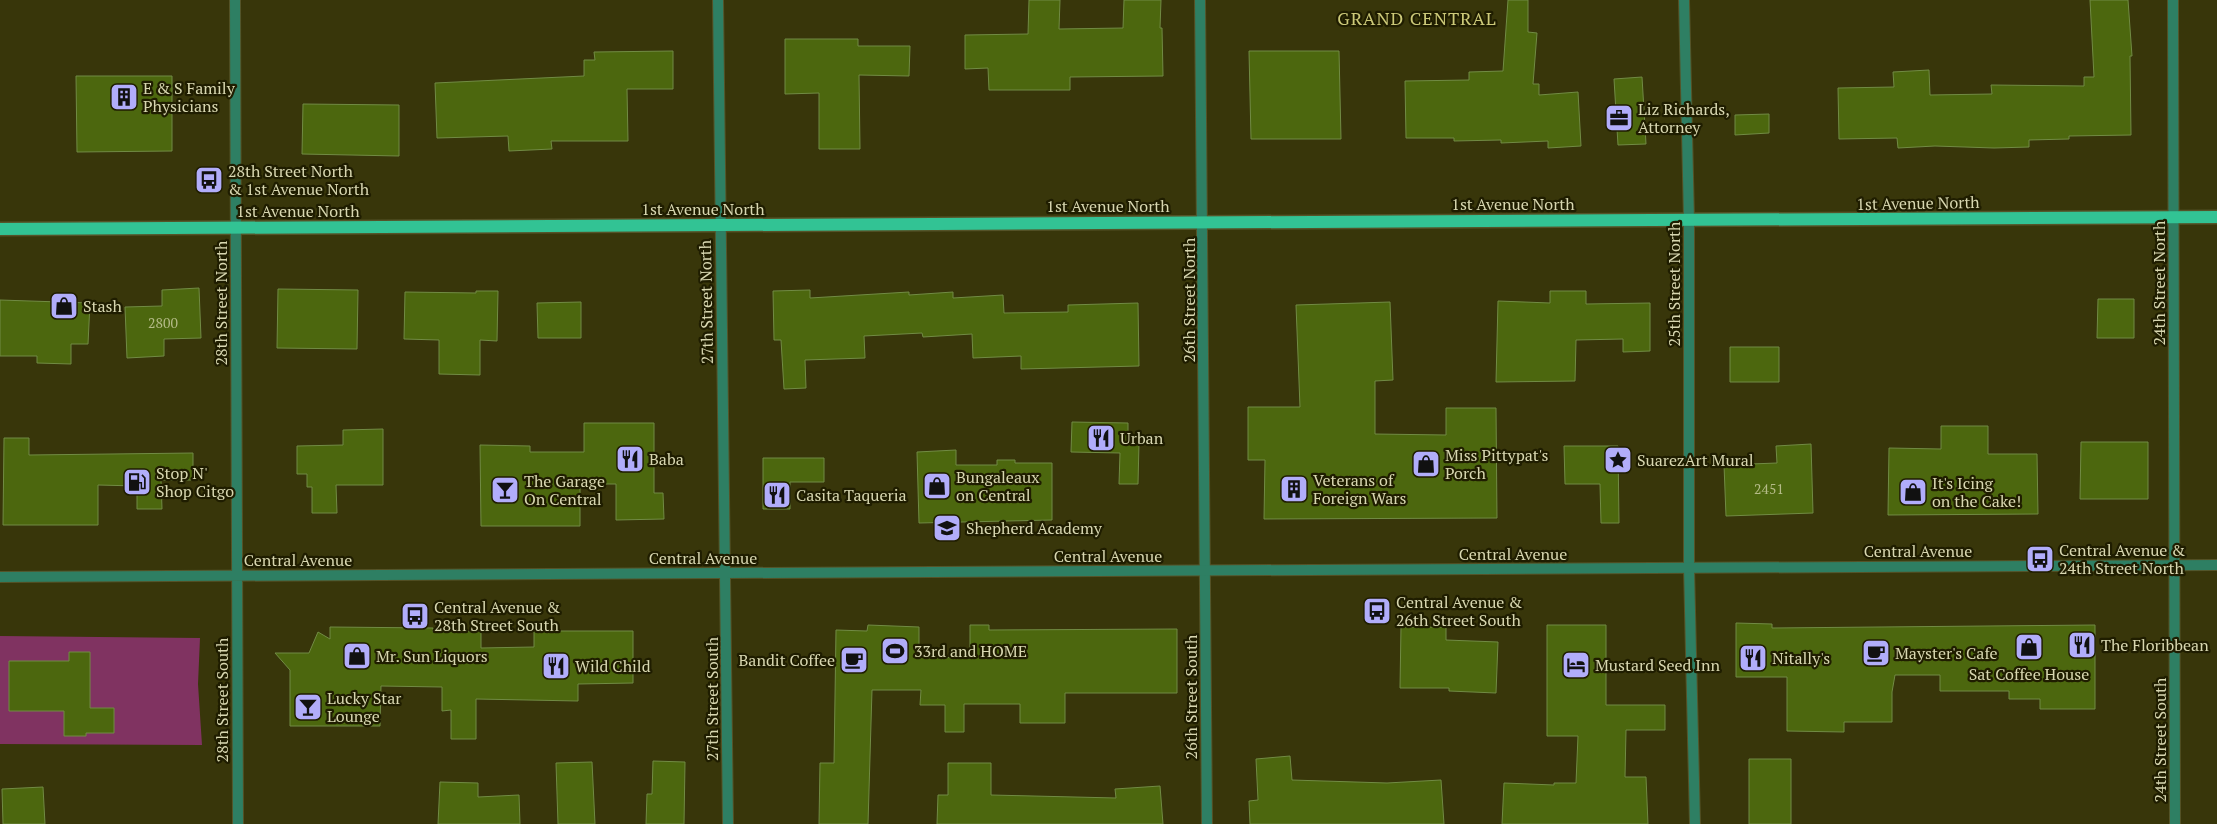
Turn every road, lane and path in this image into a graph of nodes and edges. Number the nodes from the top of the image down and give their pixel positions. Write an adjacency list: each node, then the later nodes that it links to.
1 (235, 0): 11 (street, 28th Street North)
2 (718, 0): 10 (street, 27th Street North)
3 (1200, 0): 9 (street, 26th Street North)
4 (1684, 0): 8 (street, 25th Street North)
5 (2173, 0): 7 (street, 24th Street North)
6 (2217, 216): 7 (main road, 1st Avenue North)
7 (2174, 217): 8 (main road, 1st Avenue North); 13 (street, 24th Street North)
8 (1689, 220): 9 (main road, 1st Avenue North); 15 (street, 25th Street North)
9 (1203, 222): 10 (main road, 1st Avenue North); 16 (street, 26th Street North)
10 (720, 225): 11 (main road, 1st Avenue North); 17 (street, 27th Street North)
11 (236, 228): 12 (main road, 1st Avenue North); 18 (street, 28th Street North)
12 (0, 229)
13 (2174, 565): 14 (street, Central Avenue); 15 (street, Central Avenue); 24 (street, 24th Street South)
14 (2217, 565)
15 (1689, 568): 16 (street, Central Avenue); 23 (street, 25th Street North)
16 (1206, 570): 17 (street, Central Avenue); 22 (street, 26th Street South)
17 (726, 573): 18 (street, Central Avenue); 21 (street, 27th Street South)
18 (237, 576): 19 (street, Central Avenue); 20 (street, 28th Street South)
19 (0, 577)
20 (238, 824)
21 (728, 824)
22 (1207, 824)
23 (1695, 824)
24 (2175, 824)

